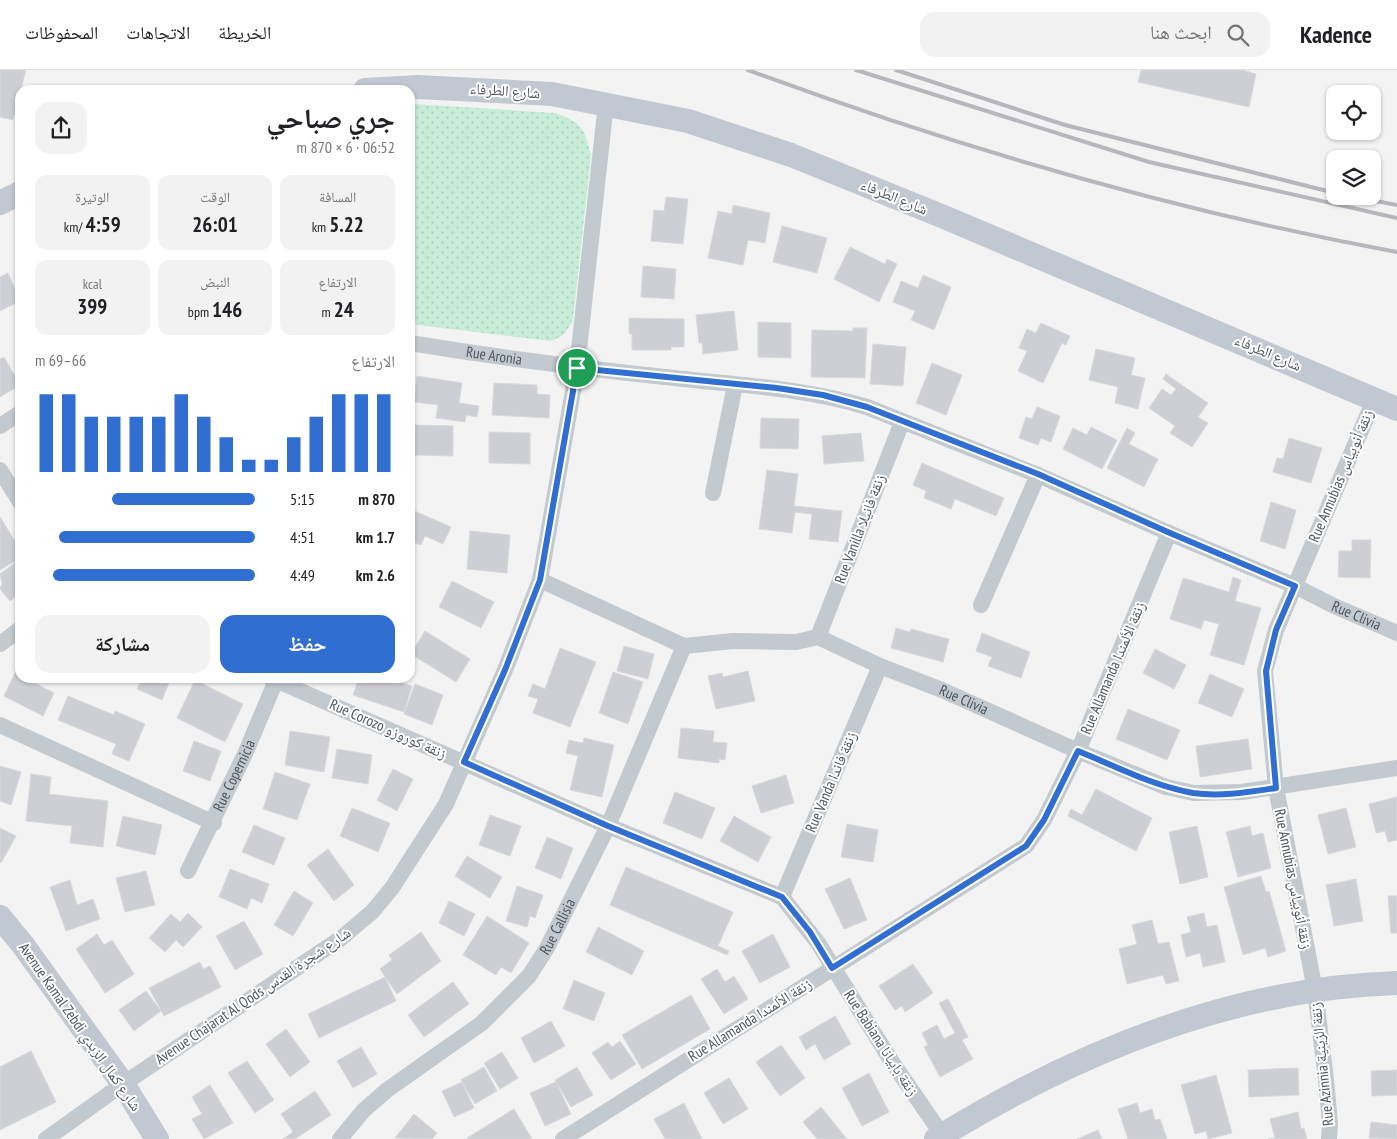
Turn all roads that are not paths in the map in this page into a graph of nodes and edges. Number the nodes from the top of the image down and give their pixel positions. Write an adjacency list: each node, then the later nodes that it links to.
1 (415, 87): 2 (street, شارع الطرفاء)
2 (606, 103): 6 (street, Avenue Chajarat Al Qods شارع شجرة القدس); 8 (street, شارع الطرفاء)
3 (15, 196): 4 (street)
4 (0, 203)
5 (415, 344): 6 (street, Rue Aronia)
6 (577, 368): 7 (street, Rue Clivia); 18 (street, Avenue Chajarat Al Qods شارع شجرة القدس)
7 (735, 385): 11 (street, Rue Clivia); 15 (street)
8 (1374, 400): 9 (street, شارع الطرفاء); 19 (street, Rue Annubias زنقة أنوبياس)
9 (1397, 409)
10 (15, 416): 12 (street)
11 (902, 422): 14 (street, Rue Clivia); 23 (street, Rue Vanilla زنقة فانيلا)
12 (0, 426)
13 (0, 470): 16 (street)
14 (1038, 474): 17 (street, Rue Clivia); 20 (street)
15 (713, 493)
16 (15, 494)
17 (1170, 533): 19 (street, Rue Clivia); 30 (street, Rue Allamanda زنقة الألمندا)
18 (540, 580): 25 (street); 31 (street, Avenue Chajarat Al Qods شارع شجرة القدس)
19 (1295, 586): 22 (street, Rue Clivia); 33 (street, Rue Annubias زنقة أنوبياس)
20 (981, 605)
21 (15, 633): 24 (street)
22 (1397, 633)
23 (818, 637): 25 (street); 26 (street, Rue Clivia)
24 (0, 644)
25 (684, 646): 35 (street, Rue Callisia)
26 (880, 666): 30 (street, Rue Clivia); 37 (street, Rue Vanda زنقة فاندا)
27 (273, 683): 34 (street, Rue Copernicia)
28 (286, 683): 31 (street, Rue Corozo زنقة كوروزو)
29 (0, 725): 34 (street)
30 (1078, 751): 33 (street, Rue Clivia); 39 (street, Rue Allamanda زنقة الألمندا)
31 (464, 762): 35 (street, Rue Corozo زنقة كوروزو); 42 (street, Avenue Chajarat Al Qods شارع شجرة القدس)
32 (1397, 768): 33 (street, Rue Clivia)
33 (1276, 788): 41 (street, Rue Annubias زنقة أنوبياس)
34 (214, 822): 36 (street, Rue Copernicia)
35 (608, 826): 37 (street, Rue Corozo زنقة كوروزو); 46 (street, Rue Callisia)
36 (188, 871)
37 (782, 897): 39 (street, Rue Babiana زنقة بابيانا)
38 (0, 917): 42 (street, Avenue Kamal Zebdi شارع كمال الزبدي)
39 (832, 968): 43 (street, Rue Babiana زنقة بابيانا); 47 (street, Rue Allamanda زنقة الألمندا)
40 (1397, 983): 41 (street)
41 (1315, 990): 43 (street); 48 (street, Rue Azinnia زنقة الزينية)
42 (123, 1084): 44 (street, Avenue Chajarat Al Qods شارع شجرة القدس); 45 (street, Avenue Kamal Zebdi شارع كمال الزبدي)
43 (941, 1138)
44 (46, 1139)
45 (157, 1139)
46 (340, 1139)
47 (563, 1139)
48 (1329, 1139)

